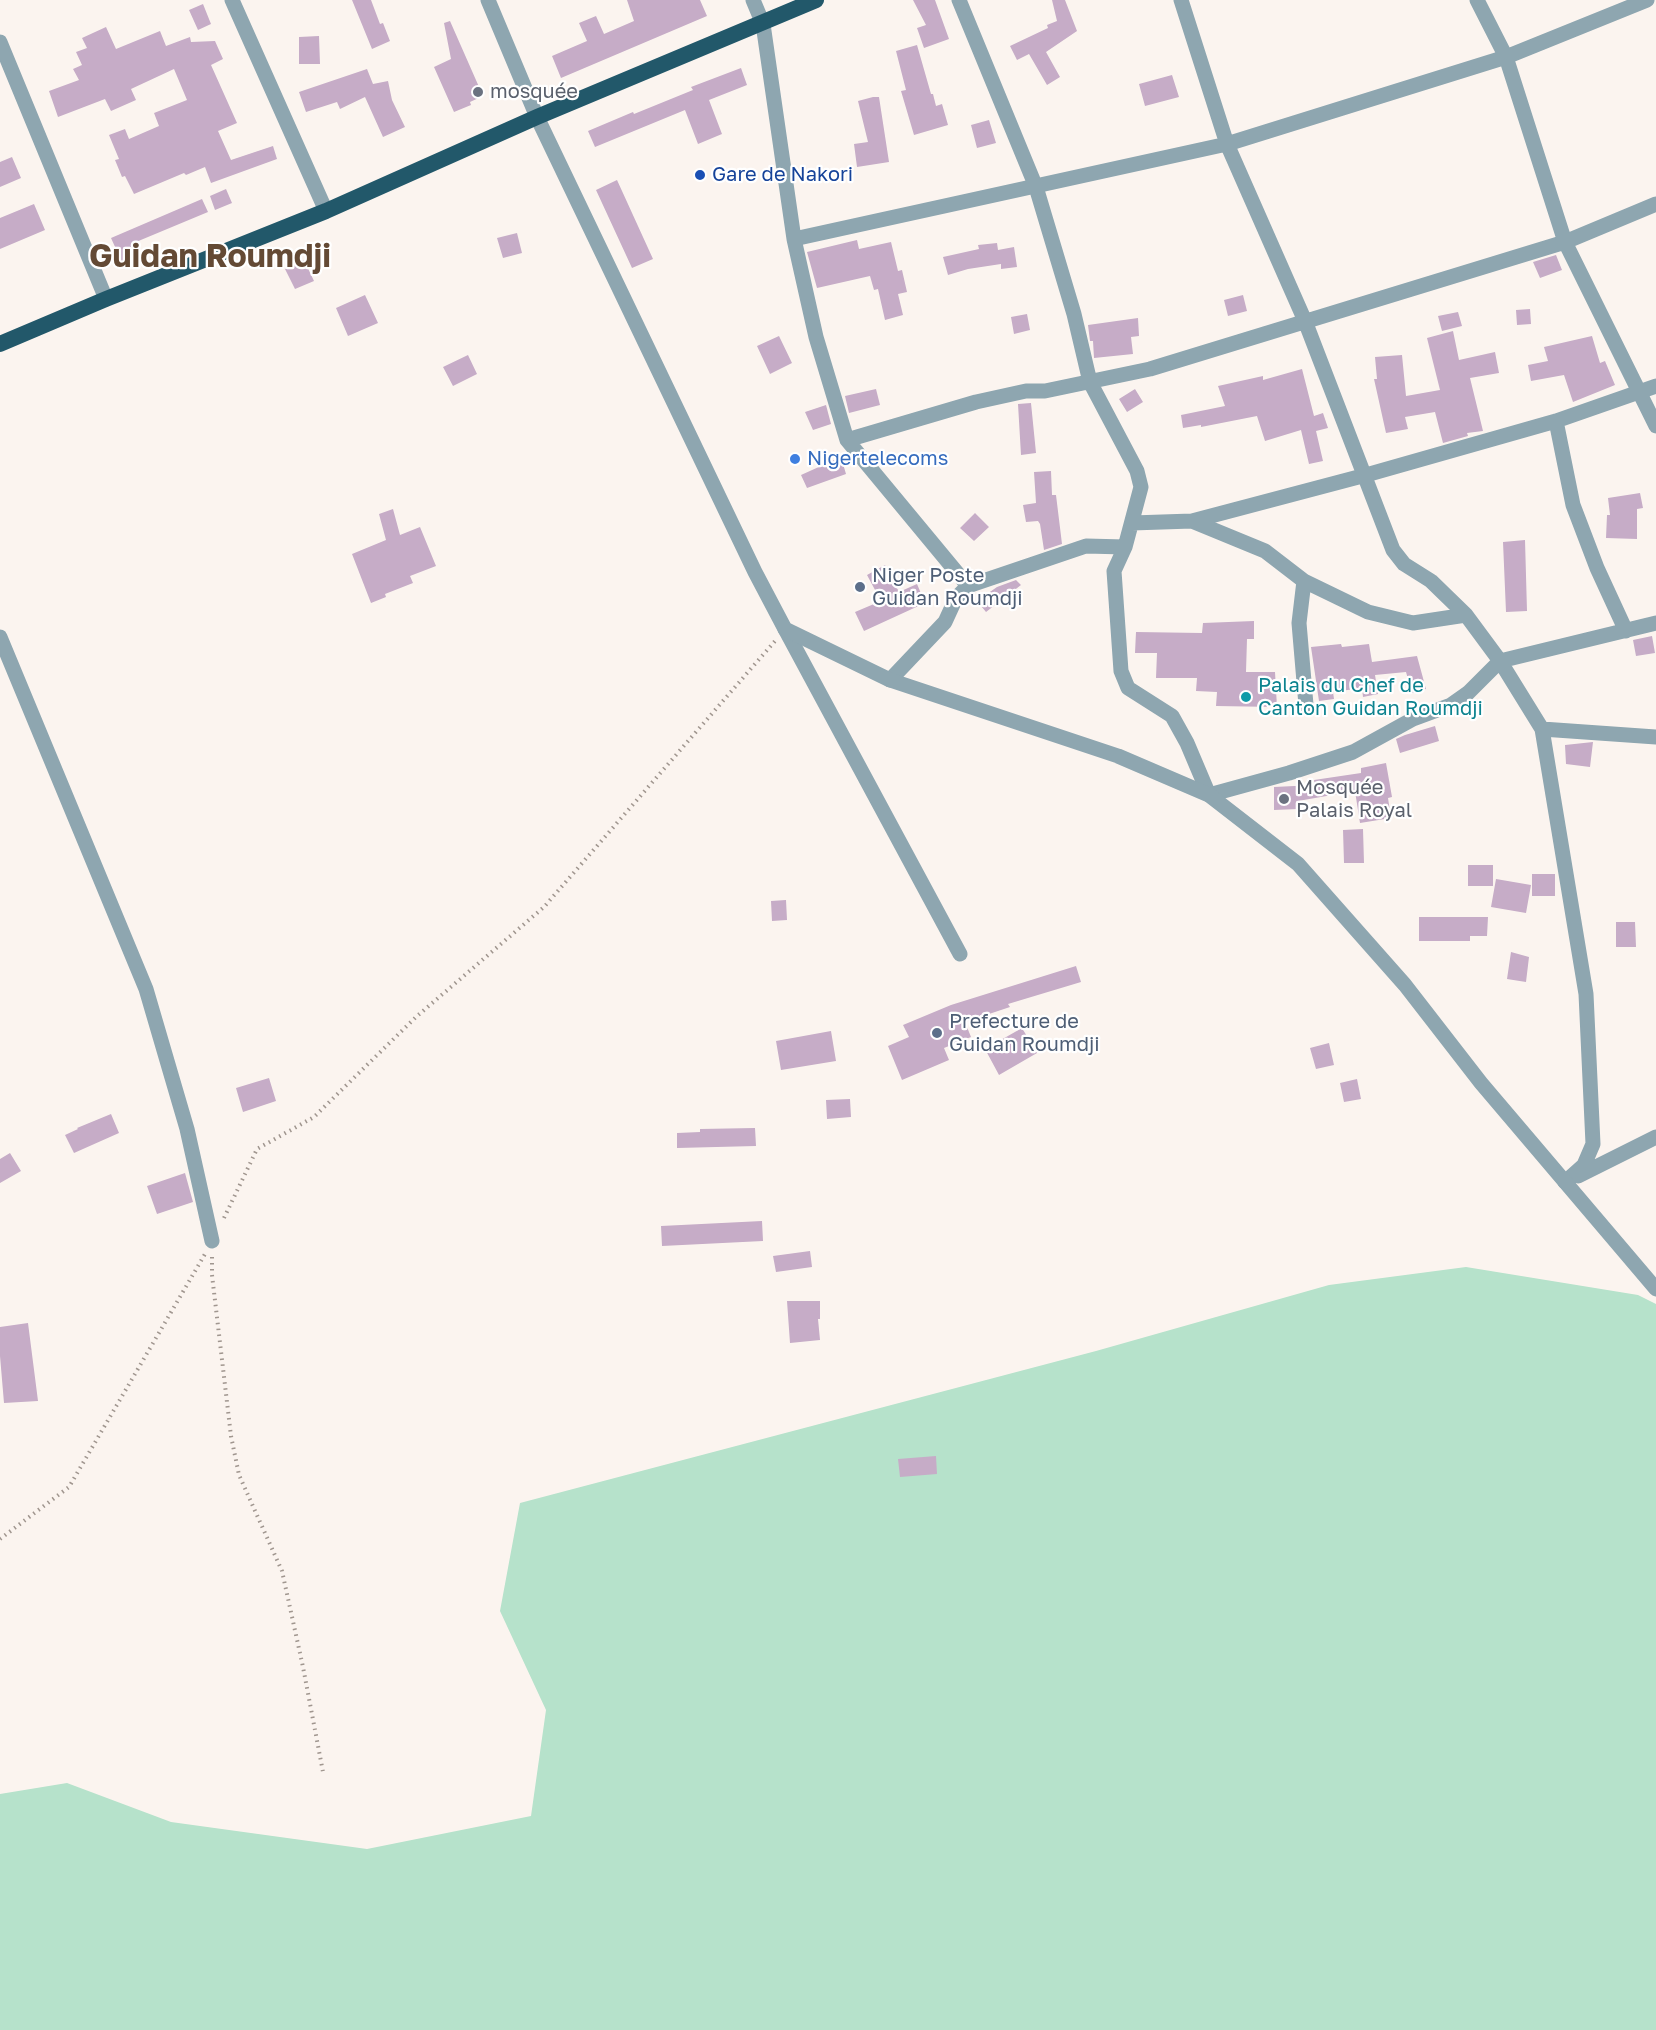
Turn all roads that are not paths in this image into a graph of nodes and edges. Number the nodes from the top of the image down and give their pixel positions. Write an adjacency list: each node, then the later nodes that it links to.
1 (232, 0): 16 (street)
2 (488, 0): 12 (street)
3 (753, 0): 9 (street)
4 (816, 0): 9 (highway)
5 (959, 0): 14 (street)
6 (1181, 0): 13 (street)
7 (1477, 0): 11 (street)
8 (1647, 0): 11 (street)
9 (763, 24): 12 (highway); 17 (street)
10 (0, 42): 19 (street)
11 (1506, 57): 13 (street); 18 (street)
12 (537, 117): 16 (highway); 36 (street)
13 (1227, 144): 14 (street); 20 (street)
14 (1036, 187): 17 (street); 22 (street)
15 (1656, 205): 18 (street)
16 (326, 211): 19 (highway)
17 (794, 239): 27 (street)
18 (1565, 242): 20 (street); 24 (street)
19 (106, 299): 21 (highway)
20 (1305, 321): 22 (street); 28 (street)
21 (0, 344)
22 (1090, 382): 27 (street); 30 (street)
23 (1656, 386): 24 (street)
24 (1638, 393): 25 (street); 26 (street)
25 (1556, 421): 28 (street); 37 (street)
26 (1656, 426)
27 (847, 440): 33 (street)
28 (1366, 475): 29 (street); 34 (street)
29 (1192, 521): 30 (street); 32 (street)
30 (1132, 524): 31 (street)
31 (1125, 547): 33 (street); 44 (street)
32 (1304, 581): 34 (street); 41 (street)
33 (968, 586): 40 (street)
34 (1466, 615): 39 (street)
35 (1656, 622): 37 (street)
36 (785, 629): 40 (street); 45 (street)
37 (1626, 631): 39 (street)
38 (0, 637): 48 (street)
39 (1500, 661): 42 (street); 44 (street)
40 (890, 680): 44 (street)
41 (1305, 705)
42 (1542, 729): 43 (street); 47 (street)
43 (1656, 737)
44 (1209, 795): 47 (street)
45 (960, 954)
46 (1656, 1137): 47 (street)
47 (1564, 1182): 49 (street)
48 (212, 1241)
49 (1656, 1289)

